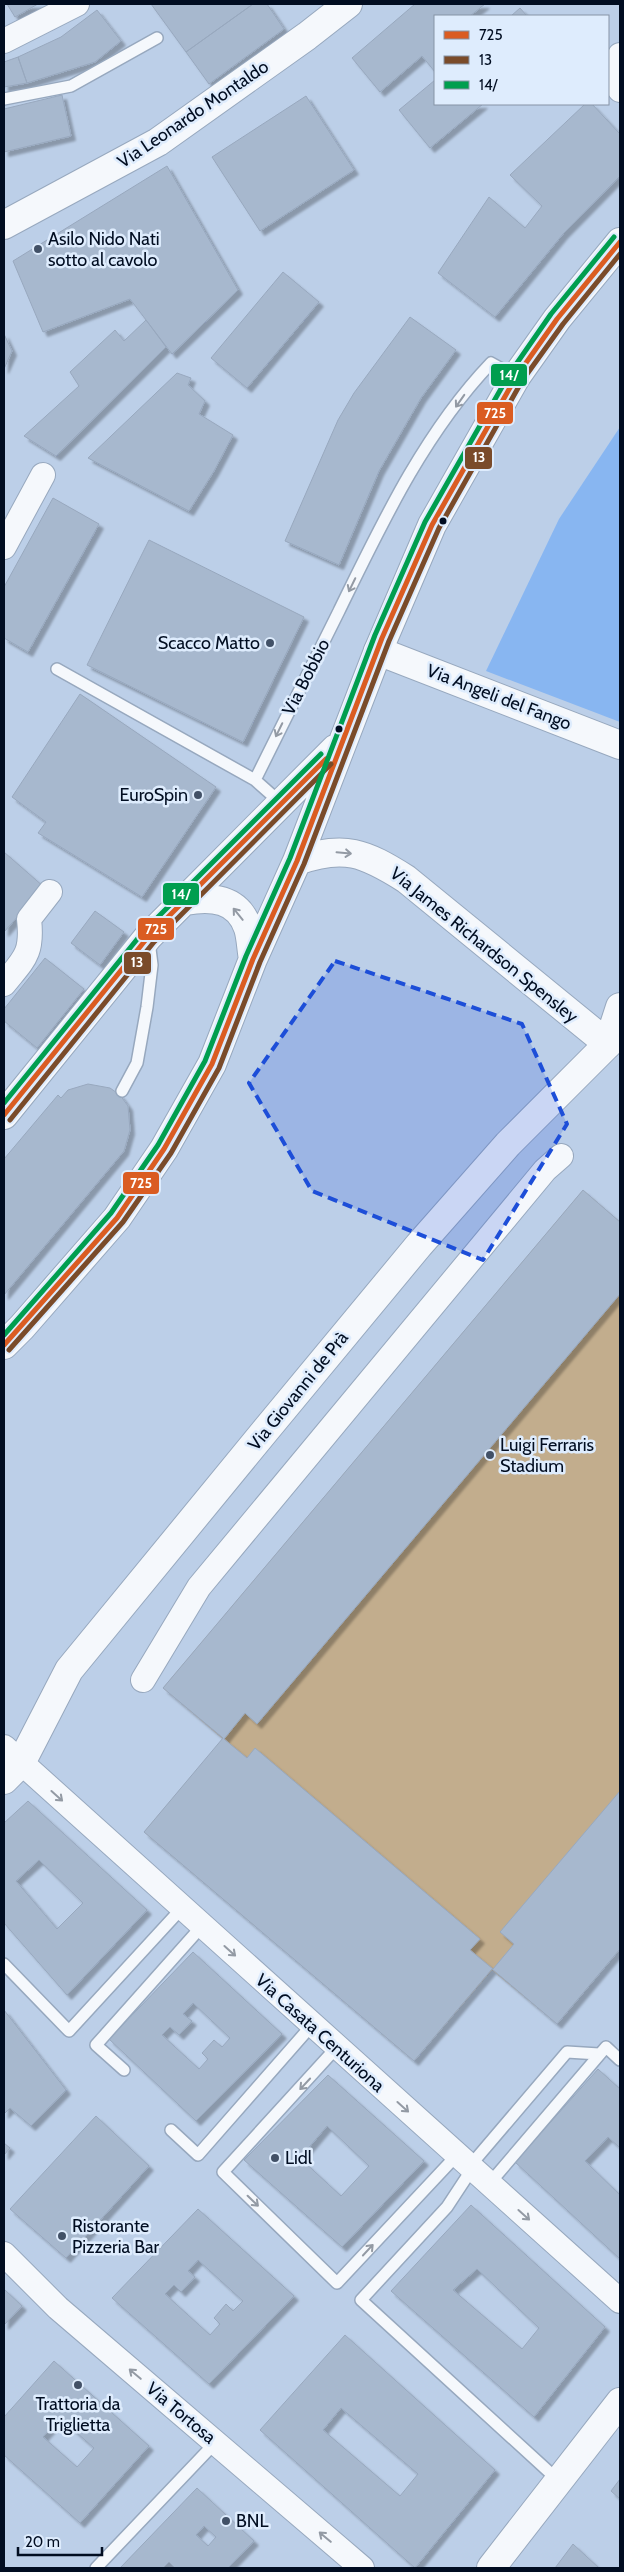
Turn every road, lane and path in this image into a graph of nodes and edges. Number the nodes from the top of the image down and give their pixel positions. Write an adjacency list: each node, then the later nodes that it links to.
1 (77, 4): 4 (street)
2 (348, 4): 8 (main road, Via Leonardo Montaldo)
3 (157, 38): 7 (lane)
4 (4, 41)
5 (620, 56): 6 (street)
6 (620, 90)
7 (4, 99)
8 (4, 225)
9 (620, 242): 10 (main road)
10 (516, 377): 13 (main road); 17 (lane, Via Bobbio, one-way to 17)
11 (43, 475): 12 (street)
12 (4, 547)
13 (378, 651): 15 (main road); 16 (main road, Via Angeli del Fango)
14 (57, 669): 17 (lane)
15 (345, 739): 18 (main road); 19 (main road)
16 (620, 745)
17 (255, 780): 18 (lane)
18 (282, 804): 21 (main road)
19 (297, 861): 23 (main road); 26 (main road, Via James Richardson Spensley, one-way to 26)
20 (50, 892): 24 (street)
21 (185, 901): 22 (main road); 23 (main road, one-way to 21)
22 (148, 937): 27 (lane); 28 (main road)
23 (252, 959): 30 (main road)
24 (4, 984)
25 (620, 1007): 26 (main road)
26 (616, 1048): 32 (main road, Via Giovanni de Prà)
27 (122, 1091)
28 (4, 1115)
29 (561, 1156): 31 (street)
30 (4, 1345)
31 (144, 1680)
32 (10, 1763): 33 (street, Via Casata Centuriona, one-way to 33)
33 (182, 1908): 34 (street, Via Casata Centuriona); 35 (lane)
34 (202, 1926): 36 (street, Via Casata Centuriona, one-way to 36); 40 (lane)
35 (4, 1964)
36 (312, 2026): 37 (street, Via Casata Centuriona); 41 (lane)
37 (337, 2047): 42 (street, Via Casata Centuriona, one-way to 42); 42 (lane, one-way to 42)
38 (600, 2054): 39 (lane); 42 (lane); 42 (lane)
39 (620, 2060)
40 (124, 2070)
41 (171, 2130)
42 (472, 2169): 44 (street, Via Casata Centuriona, one-way to 44); 47 (lane)
43 (4, 2254): 46 (street, Via Tortosa, one-way to 43)
44 (620, 2301)
45 (620, 2402): 47 (main road)
46 (215, 2443): 48 (lane); 49 (street, Via Tortosa, one-way to 46)
47 (560, 2482): 50 (main road)
48 (96, 2568)
49 (362, 2568)
50 (491, 2568)

